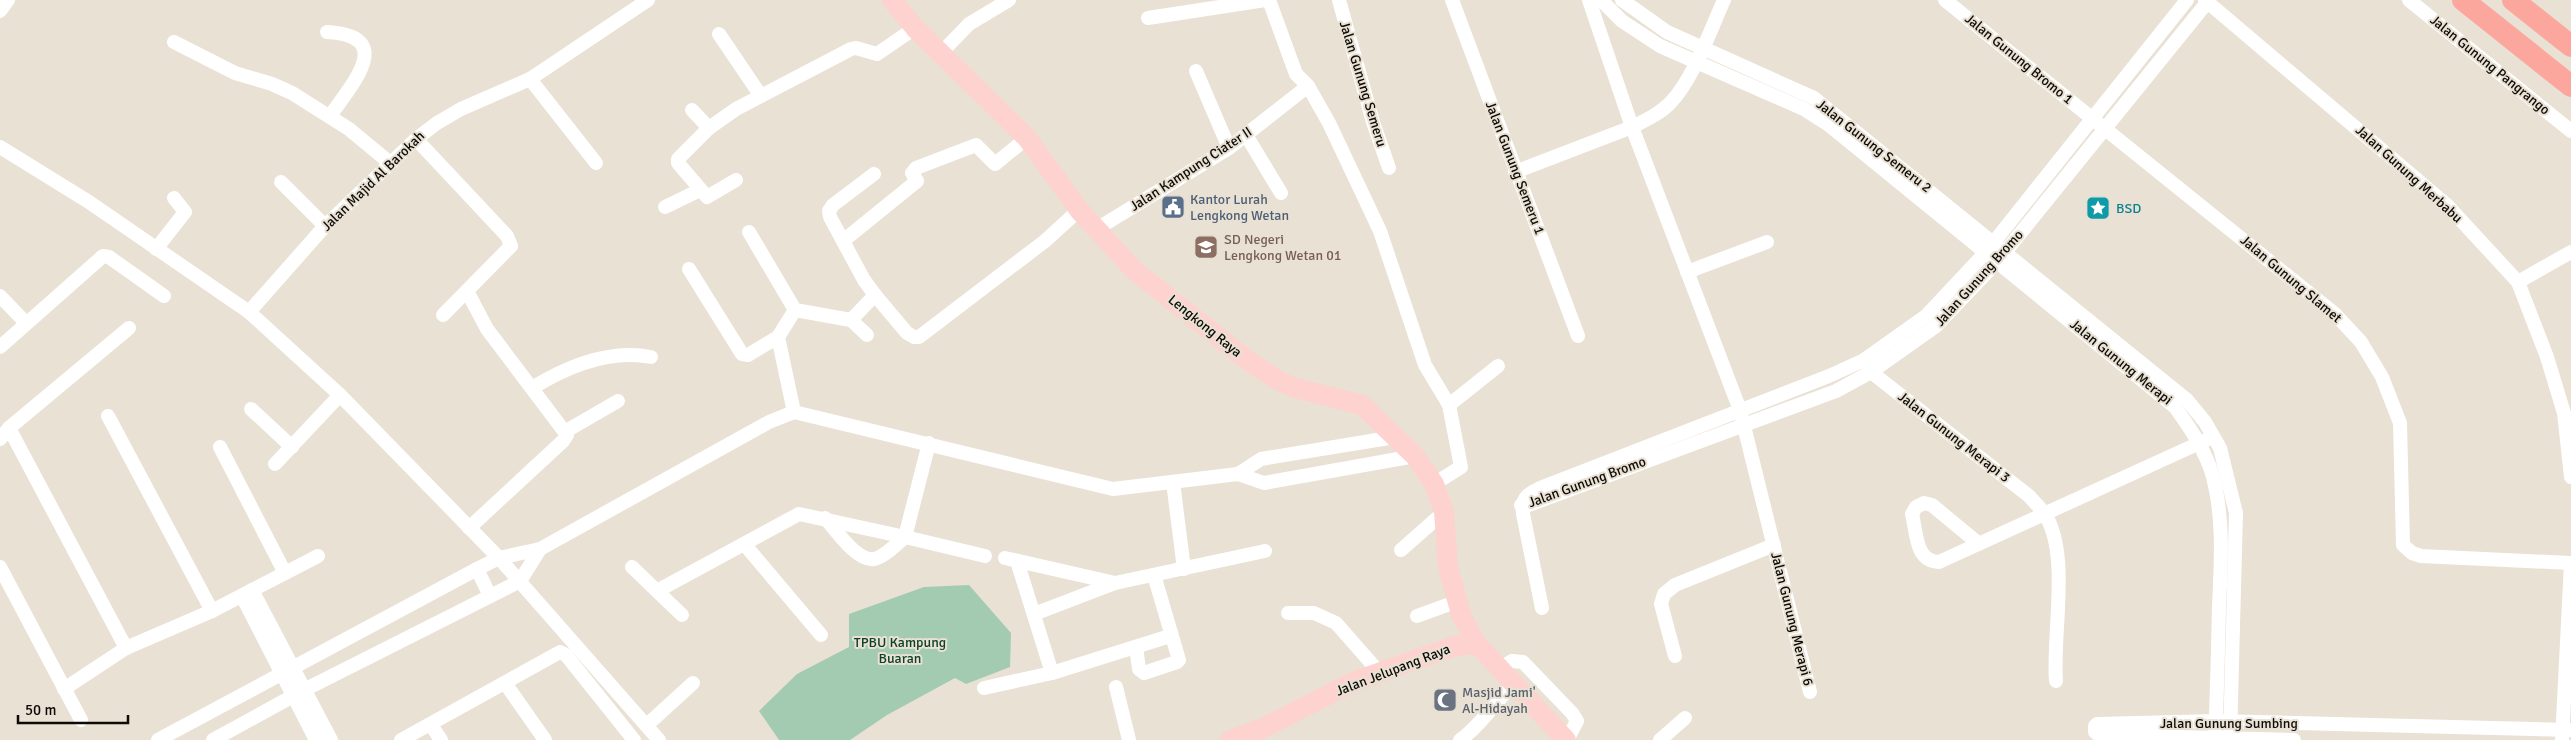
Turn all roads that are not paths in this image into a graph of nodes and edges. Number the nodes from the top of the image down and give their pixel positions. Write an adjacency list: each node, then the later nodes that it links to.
1 (8, 0): 19 (street)
2 (648, 0): 30 (street, Jalan Majid Al Barokah)
3 (892, 0): 21 (street, Lengkong Raya)
4 (1009, 0): 27 (street)
5 (1265, 0): 20 (street)
6 (1269, 0): 31 (street)
7 (1339, 0): 48 (street, Jalan Gunung Semeru)
8 (1452, 0): 49 (street, Jalan Gunung Semeru 1)
9 (1589, 0): 37 (street)
10 (1601, 0): 28 (street, Jalan Gunung Semeru 2)
11 (1622, 0): 26 (street, Jalan Gunung Semeru 2)
12 (1724, 0): 26 (street)
13 (1945, 0): 36 (street, Jalan Gunung Bromo 1)
14 (2187, 0): 36 (street, Jalan Gunung Bromo)
15 (2409, 0): 40 (street, Jalan Gunung Pangrango)
16 (2463, 0): 32 (main road)
17 (2513, 0): 25 (main road)
18 (2207, 1): 39 (street, Jalan Gunung Bromo); 69 (street, Jalan Gunung Merbabu)
19 (0, 11)
20 (1148, 18)
21 (916, 28): 27 (street, Lengkong Raya); 33 (street)
22 (327, 32): 35 (street)
23 (719, 34): 33 (street)
24 (174, 42): 35 (street)
25 (2571, 46)
26 (1702, 48): 28 (street); 63 (street, Jalan Gunung Semeru 2)
27 (941, 53): 42 (street, Lengkong Raya)
28 (1696, 62): 37 (street); 63 (street, Jalan Gunung Semeru 2)
29 (1196, 71): 45 (street)
30 (530, 79): 43 (street, Jalan Majid Al Barokah); 46 (street)
31 (1308, 86): 41 (street, Jalan Kampung Ciater II); 90 (street)
32 (2571, 86)
33 (761, 96): 38 (street)
34 (692, 110): 38 (street)
35 (330, 116): 47 (street)
36 (2092, 118): 39 (street, Jalan Gunung Bromo 1); 63 (street, Jalan Gunung Bromo)
37 (1632, 126): 49 (street); 68 (street)
38 (708, 128): 53 (street)
39 (2106, 128): 66 (street, Jalan Gunung Bromo); 127 (street, Jalan Gunung Slamet)
40 (2571, 131)
41 (1246, 135): 45 (street, Jalan Kampung Ciater II); 54 (street)
42 (1027, 138): 57 (street, Lengkong Raya); 61 (street)
43 (416, 139): 47 (street, Jalan Majid Al Barokah); 70 (street)
44 (0, 147): 64 (street)
45 (1229, 148): 59 (street, Jalan Kampung Ciater II)
46 (596, 162)
47 (390, 163): 58 (street, Jalan Majid Al Barokah)
48 (1389, 168)
49 (1515, 172): 81 (street, Jalan Gunung Semeru 1)
50 (874, 174): 61 (street)
51 (736, 180): 53 (street)
52 (281, 182): 58 (street)
53 (700, 190): 56 (street)
54 (1281, 193)
55 (174, 198): 64 (street)
56 (666, 207)
57 (1079, 210): 59 (street, Lengkong Raya); 71 (street)
58 (325, 226): 75 (street, Jalan Majid Al Barokah)
59 (1095, 230): 99 (street, Lengkong Raya)
60 (749, 232): 74 (street)
61 (844, 241): 71 (street)
62 (1767, 242): 68 (street)
63 (1989, 247): 66 (street, Jalan Gunung Merapi); 86 (street, Jalan Gunung Bromo)
64 (156, 249): 75 (street)
65 (2571, 252): 69 (street)
66 (2001, 257): 86 (street, Jalan Gunung Bromo); 98 (street, Jalan Gunung Merapi); 101 (street, Jalan Gunung Merapi)
67 (689, 270): 82 (street)
68 (1687, 272): 92 (street)
69 (2518, 282): 109 (street, Jalan Gunung Merbabu)
70 (467, 291): 76 (street); 87 (street)
71 (876, 295): 77 (street)
72 (0, 296): 78 (street)
73 (164, 296): 78 (street)
74 (795, 310): 77 (street); 82 (street)
75 (249, 312): 88 (street)
76 (443, 315)
77 (851, 320): 80 (street)
78 (26, 323): 83 (street)
79 (129, 328): 97 (street)
80 (867, 335)
81 (1578, 336)
82 (778, 337): 93 (street)
83 (0, 346)
84 (651, 357): 87 (street)
85 (1498, 366): 90 (street)
86 (1867, 366): 92 (street, Jalan Gunung Bromo); 95 (street, Jalan Gunung Bromo); 114 (street, Jalan Gunung Merapi 3)
87 (532, 388): 96 (street)
88 (340, 395): 103 (street); 116 (street)
89 (618, 401): 96 (street)
90 (1449, 405): 111 (street)
91 (251, 409): 103 (street)
92 (1740, 410): 95 (street, Jalan Gunung Merapi 6); 112 (street, Jalan Gunung Bromo)
93 (794, 412): 100 (street); 121 (street)
94 (108, 416): 141 (street)
95 (1744, 425): 112 (street, Jalan Gunung Bromo); 120 (street, Jalan Gunung Merapi 6)
96 (566, 431): 116 (street)
97 (4, 433): 150 (street)
98 (2213, 436): 101 (street); 168 (street, Jalan Gunung Merapi)
99 (1395, 437): 104 (street); 105 (street, Lengkong Raya)
100 (925, 442): 110 (street); 117 (street)
101 (2199, 444): 114 (street); 167 (street, Jalan Gunung Merapi)
102 (220, 447): 132 (street)
103 (292, 447): 106 (street)
104 (1296, 454): 107 (street); 108 (street)
105 (1415, 456): 108 (street); 111 (street, Lengkong Raya)
106 (275, 464)
107 (1238, 474): 108 (street); 110 (street)
108 (1298, 477)
109 (2571, 478)
110 (1173, 482): 131 (street)
111 (1434, 484): 113 (street, Lengkong Raya)
112 (1522, 505): 140 (street)
113 (1444, 512): 122 (street); 139 (street, Lengkong Raya)
114 (2045, 515): 118 (street); 156 (street, Jalan Gunung Merapi 3)
115 (825, 518): 117 (street); 117 (street); 119 (street)
116 (470, 528): 126 (street)
117 (902, 538): 125 (street)
118 (1979, 544): 118 (street)
119 (745, 545): 136 (street); 146 (street)
120 (1774, 545): 151 (street, Jalan Gunung Merapi 6); 163 (street, Jalan Gunung Merapi 6)
121 (540, 550): 126 (street); 134 (street)
122 (1401, 550)
123 (1266, 551): 131 (street)
124 (318, 556): 132 (street)
125 (985, 556)
126 (499, 558): 130 (street); 134 (street)
127 (2571, 563): 171 (street)
128 (632, 566): 136 (street)
129 (0, 567): 162 (street)
130 (477, 569): 138 (street); 153 (street)
131 (1184, 569): 133 (street)
132 (285, 573): 137 (street)
133 (1154, 575): 135 (street); 147 (street)
134 (520, 581): 138 (street); 170 (street)
135 (1115, 583): 143 (street); 143 (street)
136 (658, 591): 144 (street)
137 (247, 593): 141 (street); 153 (street)
138 (490, 596): 164 (street)
139 (1458, 601): 145 (street); 148 (street, Lengkong Raya)
140 (1542, 608)
141 (212, 612): 150 (street)
142 (1288, 613): 154 (street)
143 (1034, 614): 155 (street)
144 (682, 615)
145 (1417, 616)
146 (821, 636)
147 (1170, 636): 149 (street); 149 (street)
148 (1477, 644): 152 (street, Lengkong Raya); 154 (street, Jalan Jelupang Raya)
149 (1136, 647): 155 (street)
150 (126, 648): 162 (street)
151 (1675, 656)
152 (1499, 669): 159 (street, Lengkong Raya); 172 (street)
153 (287, 671): 164 (street); 176 (street)
154 (1379, 672): 174 (street, Jalan Jelupang Raya)
155 (1052, 673): 161 (street)
156 (2056, 682)
157 (505, 683): 169 (street); 182 (street); 183 (street)
158 (693, 683): 170 (street)
159 (1513, 684): 172 (street, Lengkong Raya); 186 (street)
160 (1116, 687): 185 (street)
161 (984, 688)
162 (64, 689): 166 (street)
163 (1810, 692)
164 (299, 693): 177 (street); 178 (street); 179 (street)
165 (1685, 718): 187 (street)
166 (81, 720)
167 (2216, 721): 168 (street, Jalan Gunung Sumbing); 173 (street, Jalan Gunung Merapi); 173 (street, Jalan Gunung Sumbing)
168 (2230, 721): 171 (street, Jalan Gunung Sumbing); 175 (street, Jalan Gunung Merapi)
169 (431, 725): 180 (street); 181 (street)
170 (647, 725): 184 (street)
171 (2565, 733)
172 (1558, 737)
173 (2215, 738): 175 (street, Jalan Gunung Sumbing)
174 (1233, 739)
175 (2230, 739): 188 (street, Jalan Gunung Sumbing)
176 (158, 740)
177 (213, 740)
178 (316, 740)
179 (331, 740)
180 (401, 740)
181 (441, 740)
182 (545, 740)
183 (634, 740)
184 (659, 740)
185 (1129, 740)
186 (1460, 740)
187 (1660, 740)
188 (2294, 740)

